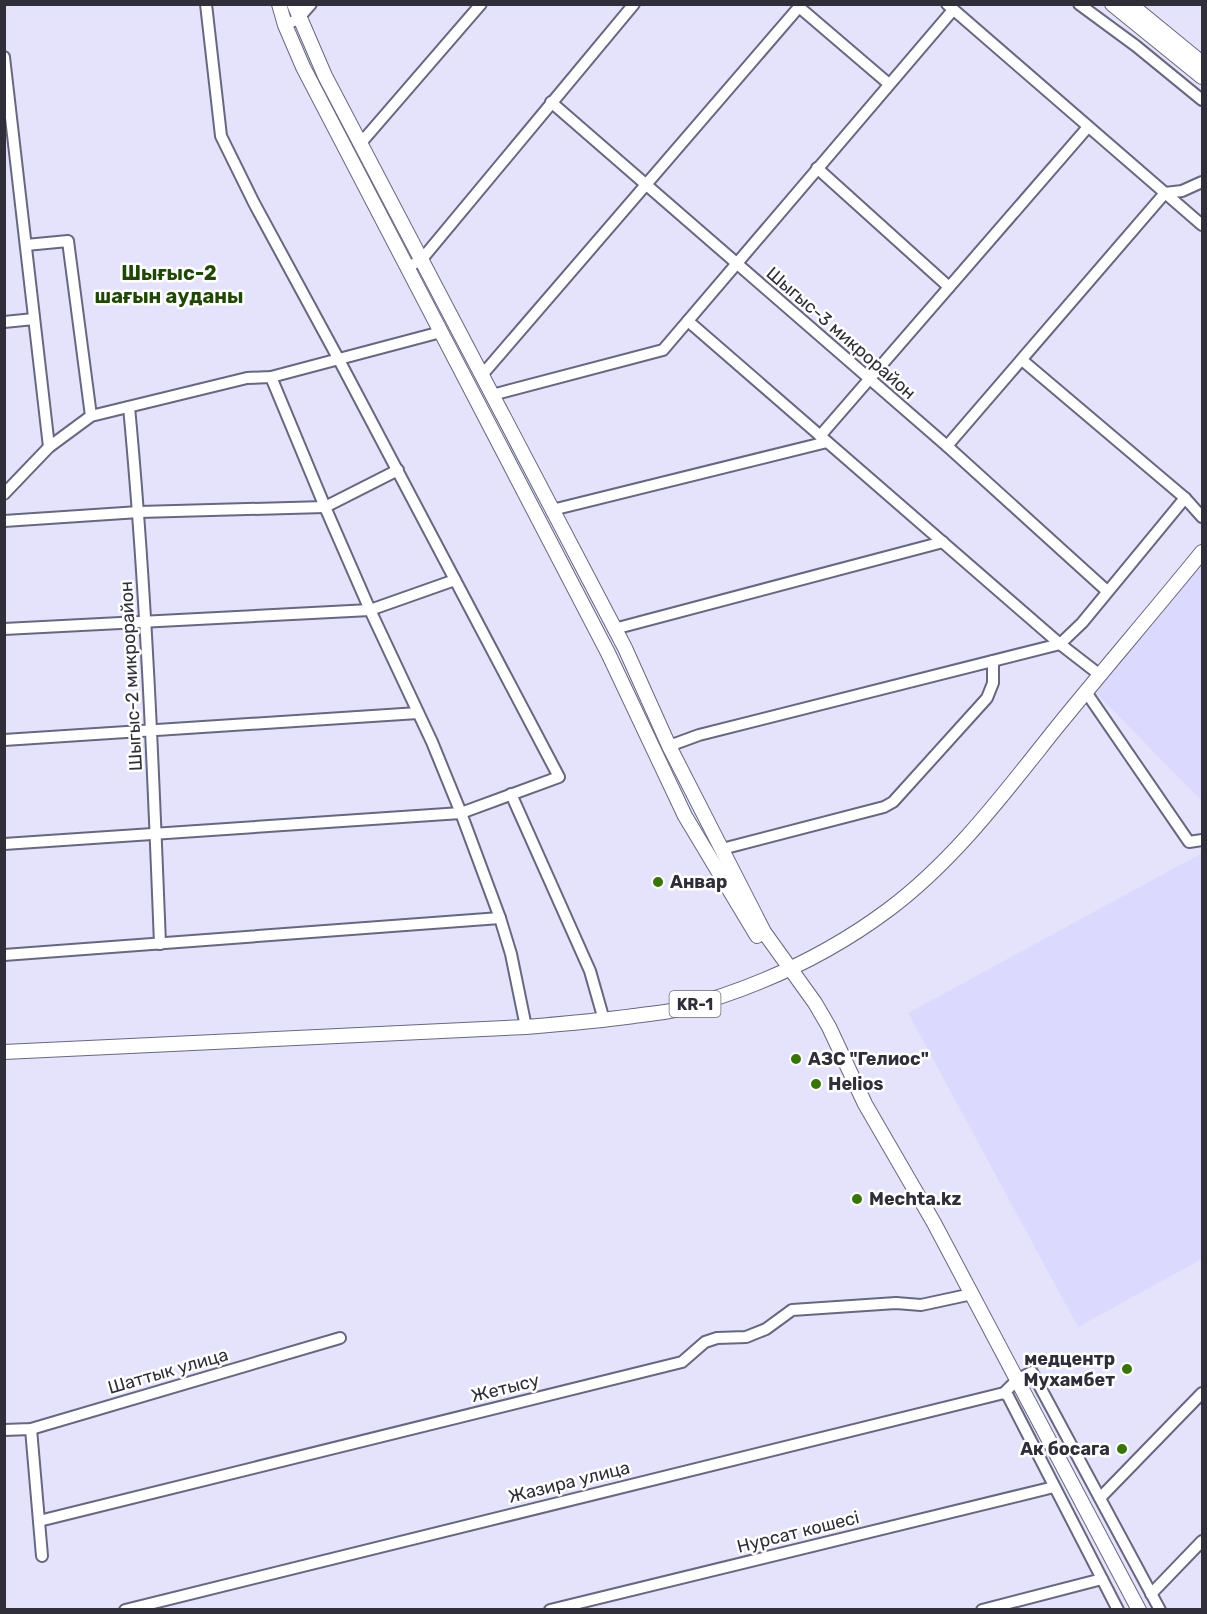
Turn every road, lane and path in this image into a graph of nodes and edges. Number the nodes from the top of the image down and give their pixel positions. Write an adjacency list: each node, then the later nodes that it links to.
1 (206, 4): 35 (street)
2 (279, 4): 12 (main road)
3 (294, 4): 11 (main road)
4 (311, 4): 11 (street)
5 (481, 4): 20 (street)
6 (634, 4): 18 (street)
7 (1079, 4): 17 (street)
8 (1112, 4): 15 (main road)
9 (1130, 4): 14 (main road)
10 (950, 7): 16 (street); 19 (street)
11 (298, 19): 12 (street); 20 (main road)
12 (285, 25): 29 (main road)
13 (4, 57): 26 (street)
14 (1203, 63)
15 (1203, 77)
16 (889, 84): 21 (street); 23 (street)
17 (1203, 100)
18 (551, 102): 23 (street, Шыгыс-3 микрорайон); 27 (street)
19 (1088, 127): 24 (street); 30 (street)
20 (360, 144): 27 (main road)
21 (817, 168): 28 (street); 30 (street)
22 (1203, 182): 24 (street)
23 (646, 184): 28 (street, Шыгыс-3 микрорайон); 37 (street)
24 (1165, 193): 25 (street); 36 (street)
25 (1203, 225)
26 (26, 245): 31 (street); 42 (street)
27 (422, 259): 29 (street); 37 (main road)
28 (737, 263): 32 (street); 39 (street, Шыгыс-3 микрорайон)
29 (408, 268): 34 (main road)
30 (949, 287): 39 (street)
31 (34, 319): 33 (street); 45 (street)
32 (688, 321): 40 (street); 43 (street)
33 (4, 322)
34 (441, 332): 35 (street); 64 (main road)
35 (338, 358): 38 (street); 46 (street)
36 (1022, 360): 44 (street); 48 (street)
37 (482, 375): 40 (main road)
38 (271, 377): 41 (street); 49 (street)
39 (869, 379): 43 (street); 44 (street, Шыгыс-3 микрорайон)
40 (492, 395): 50 (main road)
41 (129, 407): 42 (street); 51 (street, Шыгыс-2 микрорайон)
42 (91, 416): 45 (street)
43 (824, 439): 50 (street); 54 (street)
44 (947, 446): 57 (street, Шыгыс-3 микрорайон)
45 (49, 447): 47 (street)
46 (398, 470): 49 (street); 56 (street)
47 (4, 494)
48 (1185, 498): 52 (street); 57 (street)
49 (325, 507): 51 (street); 58 (street)
50 (552, 510): 61 (main road)
51 (139, 512): 53 (street); 59 (street, Шыгыс-2 микрорайон)
52 (1203, 518)
53 (4, 521)
54 (943, 542): 61 (street); 62 (street)
55 (1203, 552): 66 (main road, KR-1)
56 (455, 580): 58 (street); 72 (street)
57 (1107, 591): 62 (street)
58 (370, 610): 59 (street); 68 (street)
59 (144, 622): 60 (street); 69 (street, Шыгыс-2 микрорайон)
60 (4, 628)
61 (615, 629): 63 (main road)
62 (1060, 644): 65 (street); 66 (street)
63 (625, 648): 64 (main road); 71 (main road)
64 (608, 653): 81 (main road)
65 (993, 661): 71 (street); 77 (street)
66 (1100, 675): 67 (main road, KR-1)
67 (1086, 692): 75 (street); 81 (main road, KR-1)
68 (418, 713): 69 (street); 73 (street)
69 (152, 732): 70 (street); 74 (street, Шыгыс-2 микрорайон)
70 (4, 740)
71 (669, 746): 77 (main road)
72 (511, 795): 73 (street); 82 (street)
73 (460, 813): 74 (street); 78 (street)
74 (156, 834): 76 (street); 79 (street, Шыгыс-2 микрорайон)
75 (1203, 840)
76 (4, 844)
77 (722, 849): 81 (main road)
78 (500, 918): 79 (street); 83 (street)
79 (160, 944): 80 (street)
80 (4, 955)
81 (785, 971): 82 (main road, KR-1); 85 (main road)
82 (604, 1020): 83 (main road, KR-1)
83 (526, 1027): 84 (main road, KR-1)
84 (4, 1052)
85 (972, 1294): 87 (main road); 94 (street, Жетысу)
86 (340, 1338): 90 (street, Шаттык улица)
87 (1017, 1380): 88 (street); 93 (street); 103 (main road)
88 (1004, 1393): 92 (street); 99 (street, Жазира улица)
89 (1203, 1393): 93 (street)
90 (31, 1429): 91 (street, Шаттык улица); 94 (street)
91 (4, 1431)
92 (1054, 1487): 97 (street); 100 (street, Нурсат кошесi)
93 (1100, 1498): 98 (street)
94 (39, 1521): 96 (street)
95 (1203, 1541): 98 (street)
96 (42, 1556)
97 (1102, 1579): 101 (street); 102 (street)
98 (1151, 1594): 104 (street)
99 (125, 1610)
100 (550, 1610)
101 (981, 1610)
102 (1118, 1610)
103 (1139, 1610)
104 (1160, 1610)

